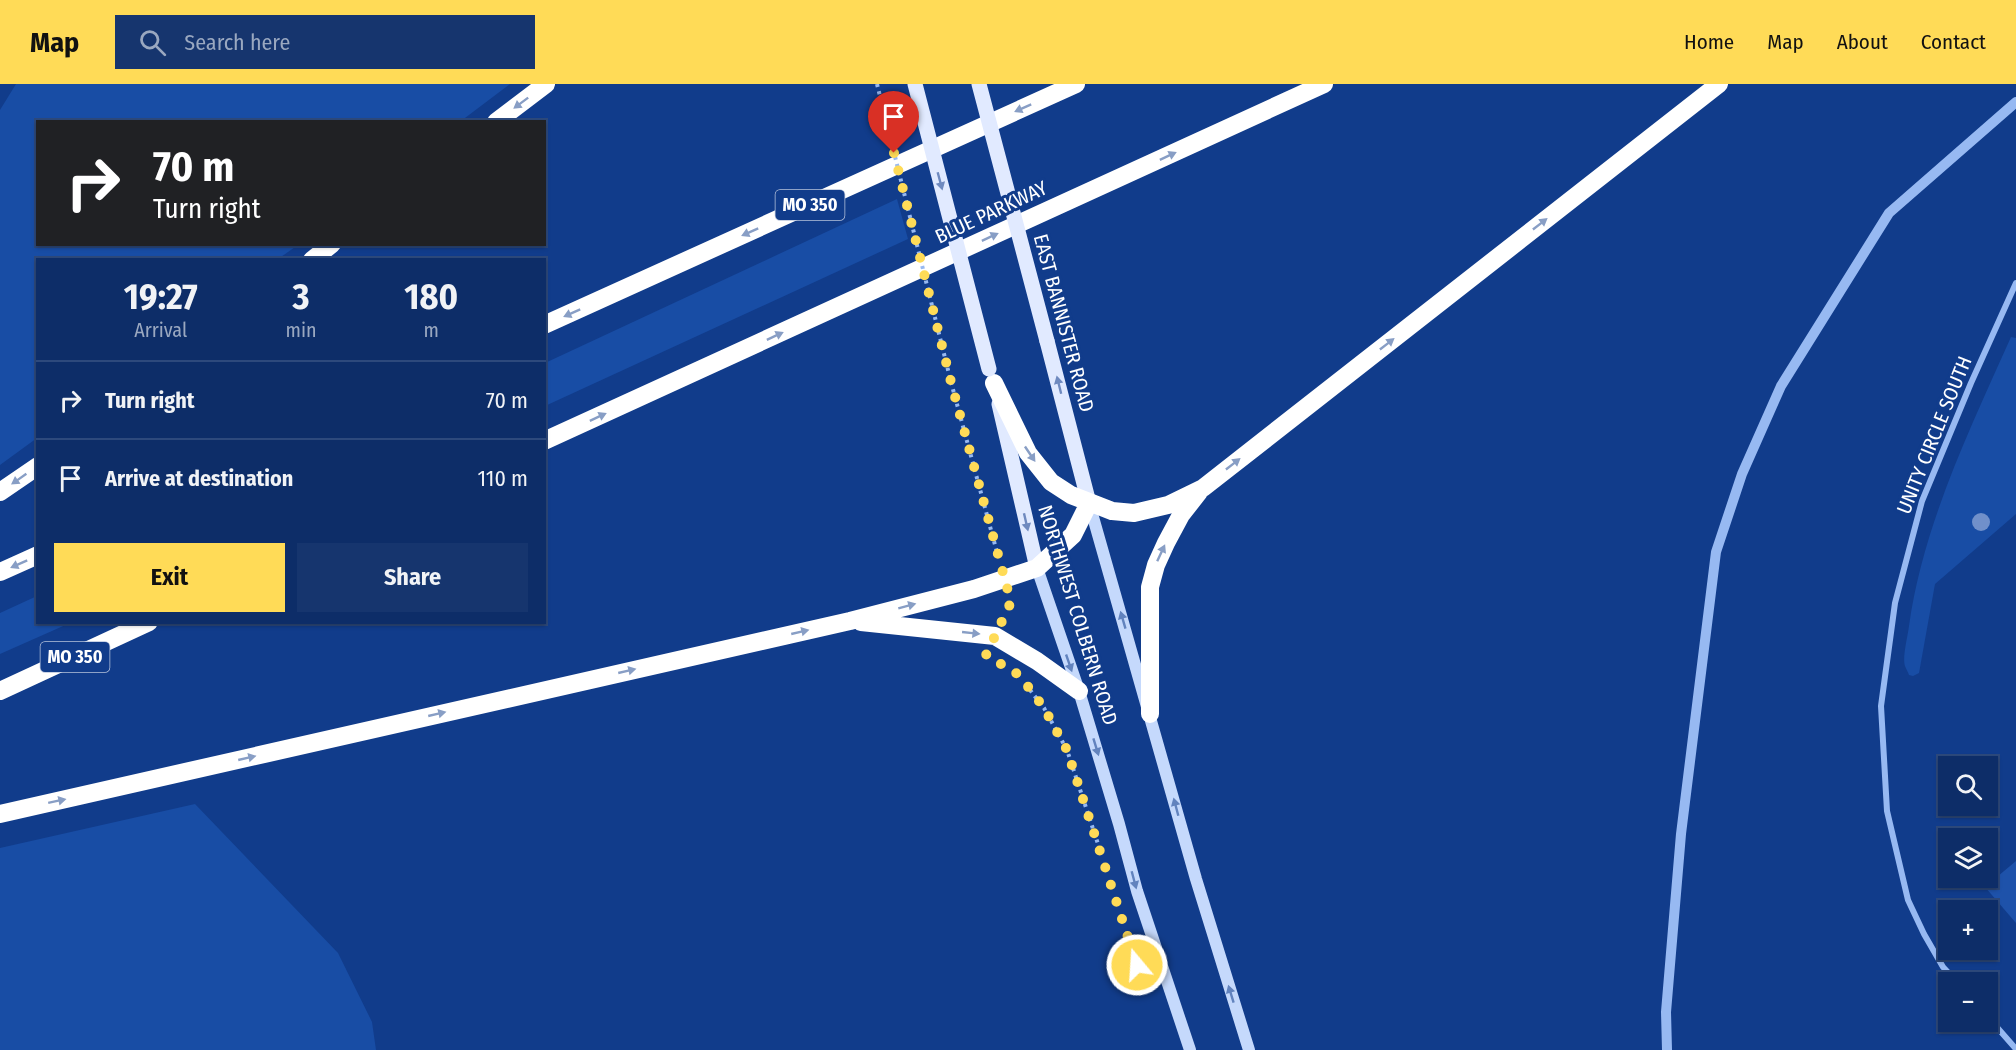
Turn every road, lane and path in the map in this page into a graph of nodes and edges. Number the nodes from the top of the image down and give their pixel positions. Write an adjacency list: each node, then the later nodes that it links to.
1 (546, 84): 9 (highway, one-way to 9)
2 (877, 84): 23 (path, bridge)
3 (915, 84): 14 (main road, NORTHWEST COLBERN ROAD, one-way to 14, bridge)
4 (979, 84): 19 (main road, EAST BANNISTER ROAD, one-way to 4, bridge)
5 (1076, 84): 13 (highway, MO 350, one-way to 13)
6 (1324, 84): 15 (highway, BLUE PARKWAY, one-way to 6)
7 (1719, 84): 17 (highway, one-way to 7)
8 (2016, 102): 37 (street)
9 (499, 120)
10 (330, 246): 11 (highway)
11 (314, 258)
12 (2016, 283): 32 (street, UNITY CIRCLE SOUTH)
13 (546, 324)
14 (992, 376): 19 (highway, one-way to 19); 21 (main road, NORTHWEST COLBERN ROAD, one-way to 21)
15 (546, 440)
16 (36, 467): 18 (highway, one-way to 18)
17 (1203, 488): 19 (highway); 29 (highway, one-way to 17)
18 (0, 492)
19 (1089, 502): 21 (highway); 29 (main road, NORTHWEST COLBERN ROAD, one-way to 19)
20 (36, 556): 22 (highway, one-way to 22)
21 (1037, 568): 23 (highway); 28 (main road, NORTHWEST COLBERN ROAD, one-way to 28)
22 (0, 572)
23 (1004, 579): 24 (highway, one-way to 23)
24 (850, 621): 28 (highway, one-way to 28); 30 (highway, one-way to 24)
25 (145, 624): 27 (highway, MO 350)
26 (1030, 689): 31 (path)
27 (0, 691)
28 (1079, 691): 35 (main road, NORTHWEST COLBERN ROAD, one-way to 35)
29 (1150, 714): 36 (main road, NORTHWEST COLBERN ROAD, one-way to 29)
30 (0, 814)
31 (1100, 852)
32 (1948, 972)
33 (1998, 1028): 34 (street)
34 (2016, 1049)
35 (1190, 1050)
36 (1249, 1050)
37 (1667, 1050)

